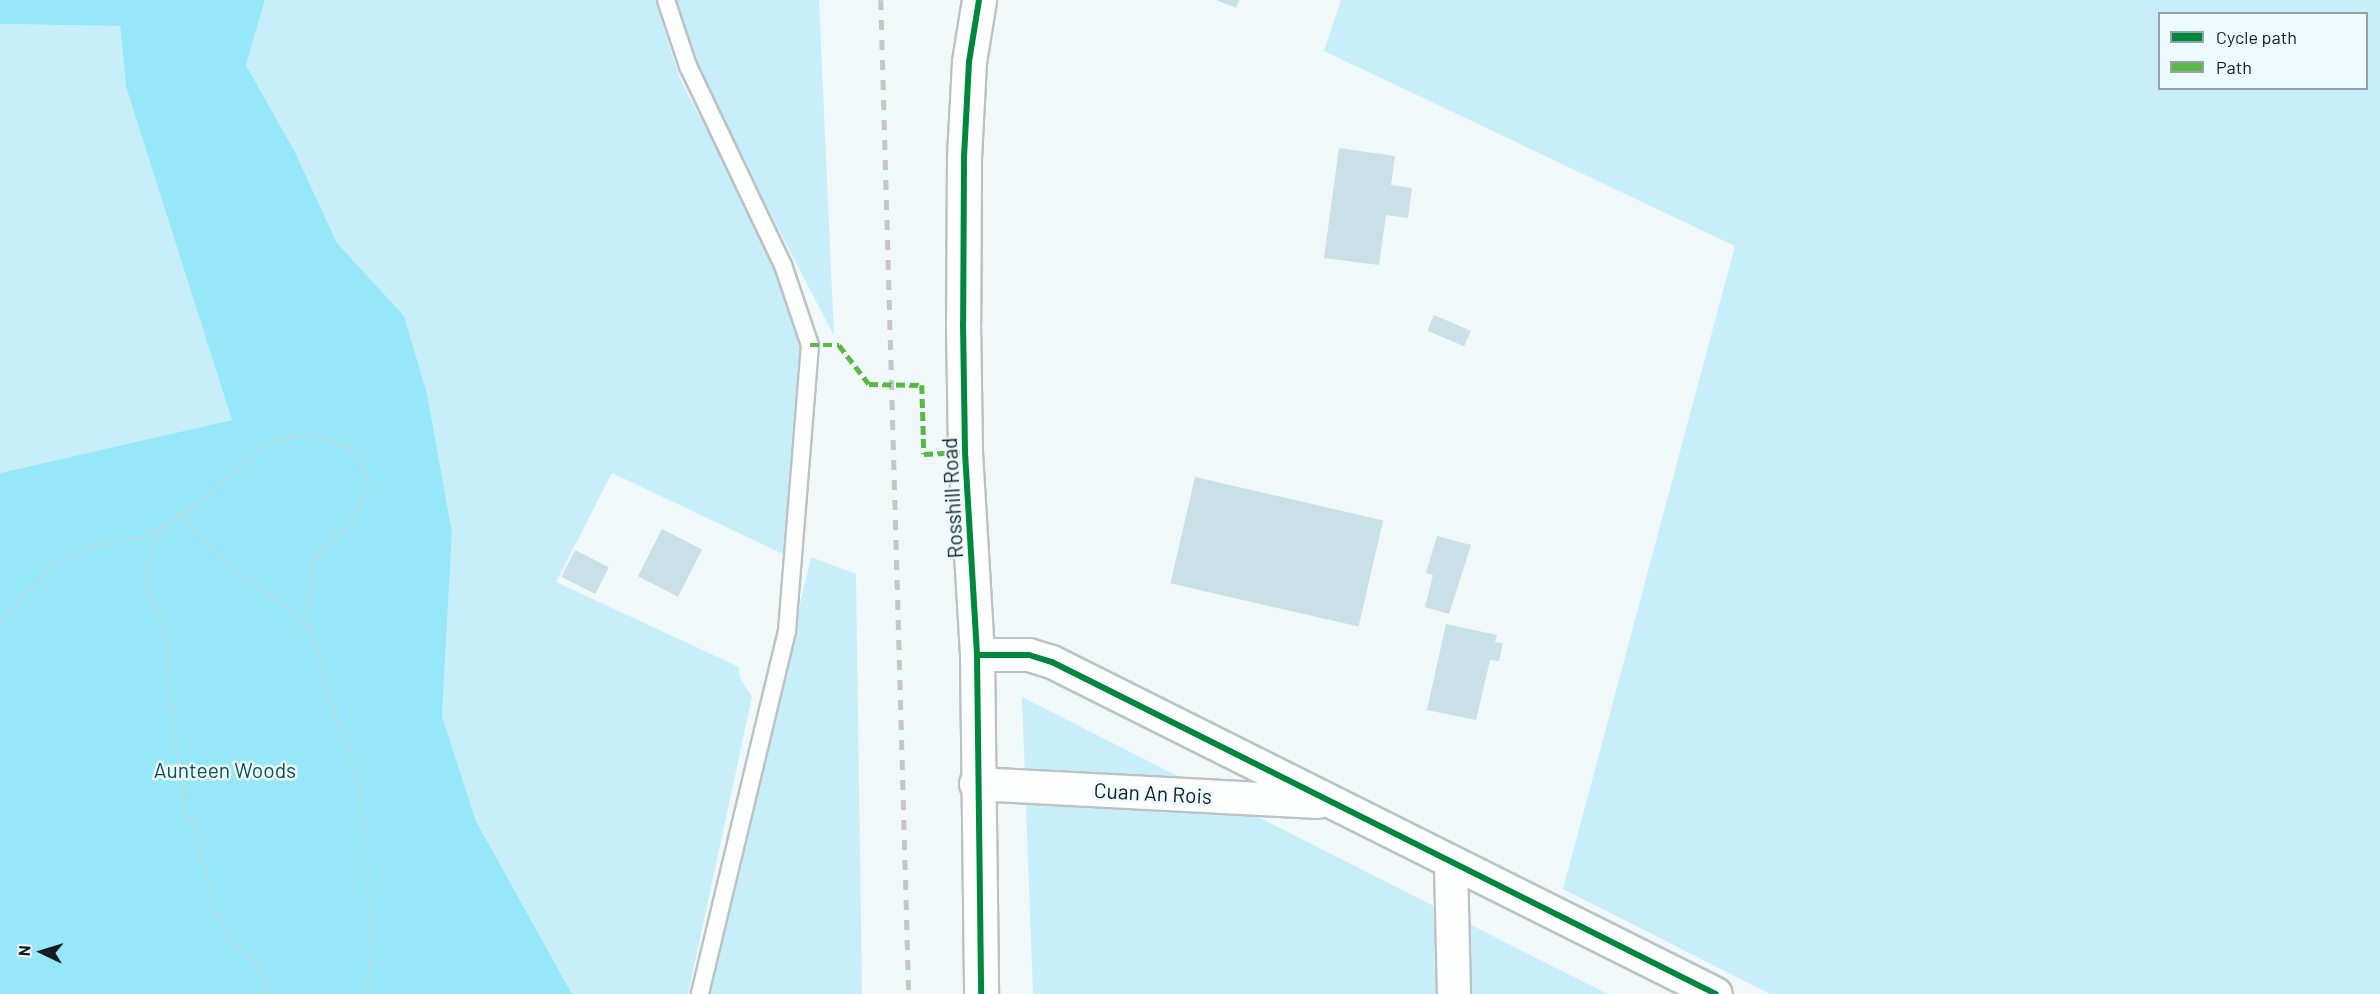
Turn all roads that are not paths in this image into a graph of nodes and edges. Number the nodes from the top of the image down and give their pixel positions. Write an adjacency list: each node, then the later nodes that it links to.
1 (666, 0): 7 (lane)
2 (979, 0): 3 (street, Rosshill Road)
3 (977, 656): 4 (street, Rosshill Road); 5 (street)
4 (976, 784): 5 (street, Cuan An Rois); 8 (street, Rosshill Road)
5 (1330, 803): 6 (street)
6 (1451, 863): 9 (street); 10 (street)
7 (700, 994)
8 (981, 994)
9 (1454, 994)
10 (1716, 994)

